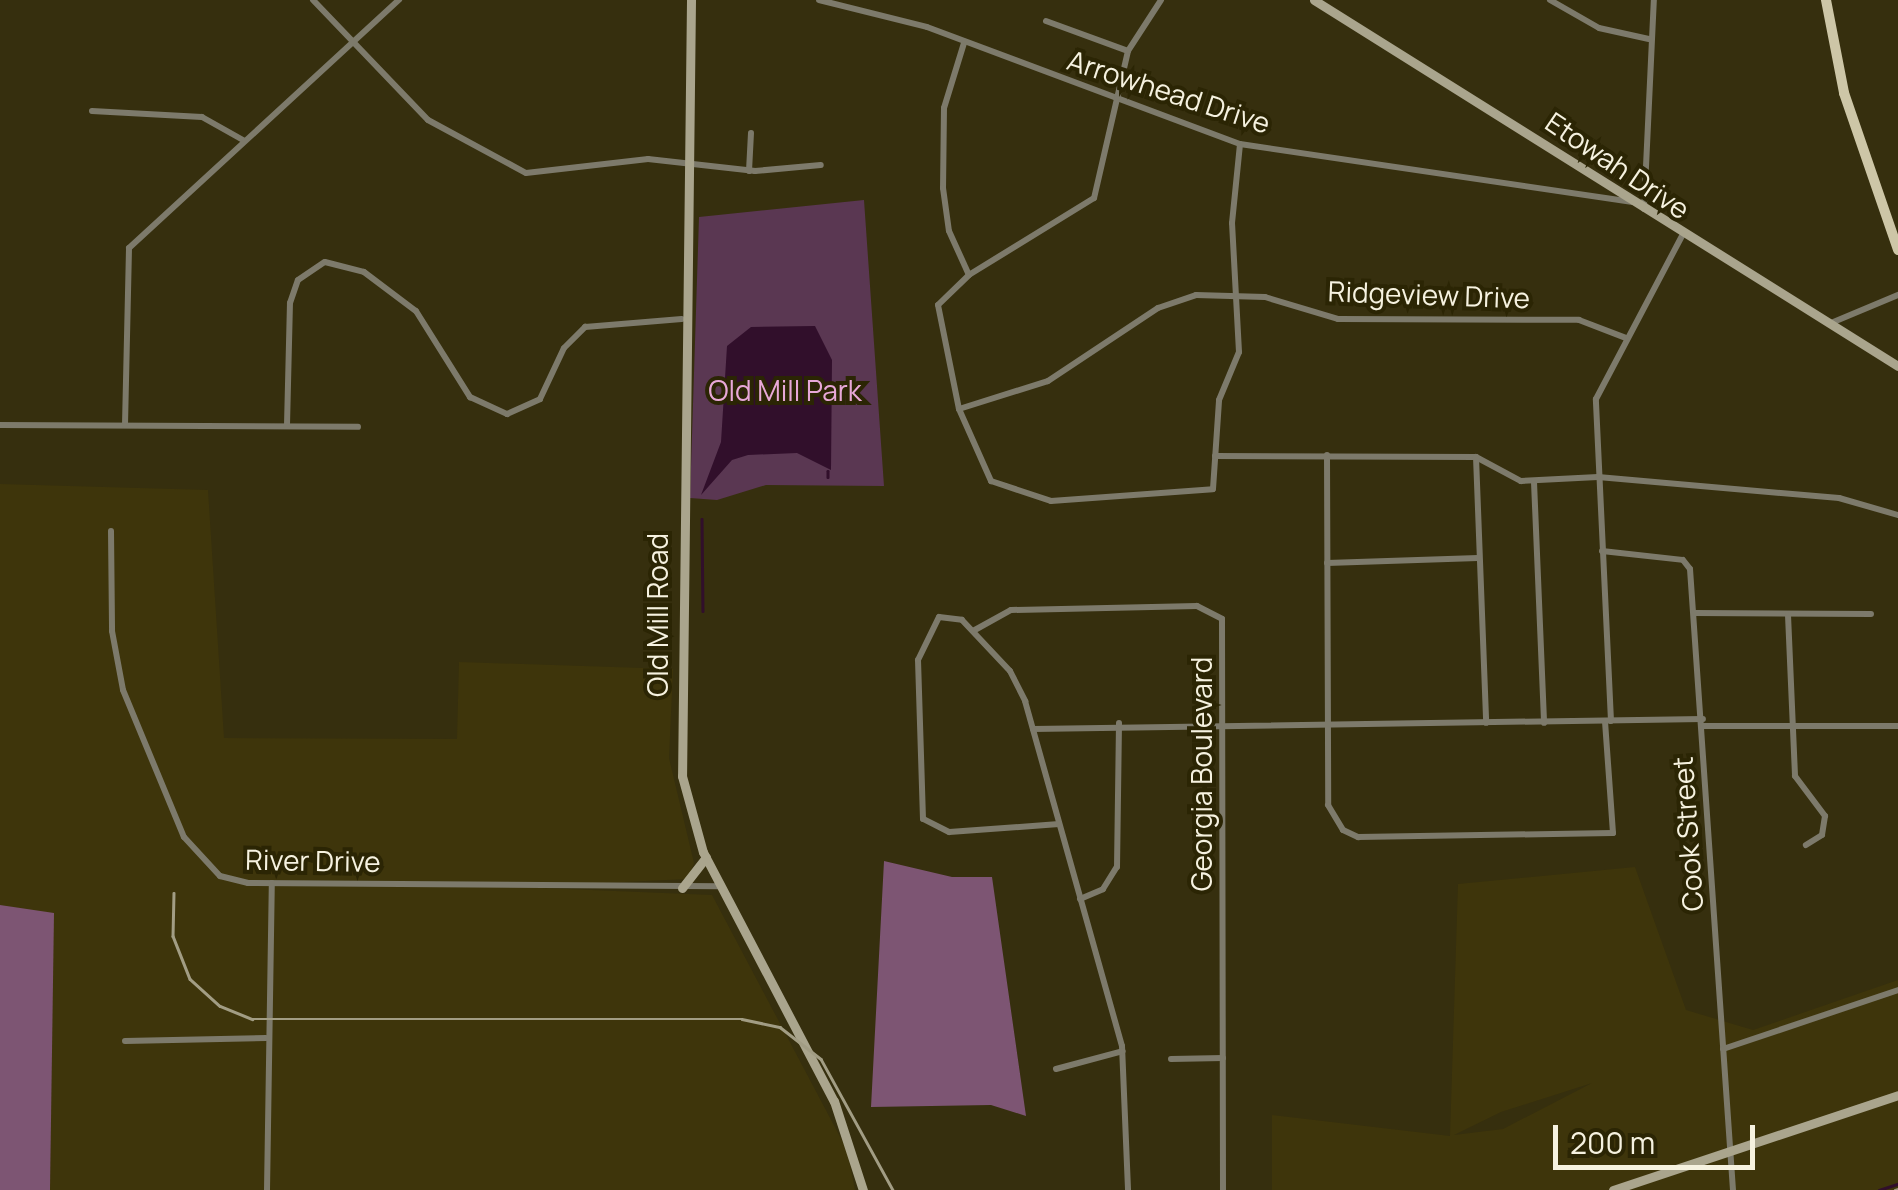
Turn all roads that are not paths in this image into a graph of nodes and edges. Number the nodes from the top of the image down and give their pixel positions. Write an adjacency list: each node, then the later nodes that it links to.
1 (313, 0): 15 (street)
2 (399, 0): 15 (street)
3 (691, 0): 23 (street, Old Mill Road)
4 (820, 0): 16 (street, Arrowhead Drive)
5 (1162, 0): 17 (street)
6 (1314, 0): 11 (street, Etowah Drive)
7 (1550, 0): 12 (street)
8 (1568, 0): 12 (street)
9 (1654, 0): 14 (street)
10 (1826, 0): 29 (main road)
11 (1332, 4): 26 (street, Etowah Drive)
12 (1566, 10): 14 (street)
13 (1046, 21): 17 (street)
14 (1650, 39): 27 (street)
15 (354, 40): 21 (street); 23 (street)
16 (964, 43): 18 (street, Arrowhead Drive); 30 (street)
17 (1128, 50): 18 (street)
18 (1114, 100): 22 (street, Arrowhead Drive); 30 (street)
19 (92, 111): 21 (street)
20 (752, 133): 25 (street)
21 (243, 140): 39 (street)
22 (1240, 144): 26 (street, Arrowhead Drive); 31 (street)
23 (686, 160): 25 (street); 33 (street, Old Mill Road)
24 (821, 165): 25 (street)
25 (749, 170)
26 (1633, 202): 27 (street, Etowah Drive)
27 (1644, 210): 28 (street, Etowah Drive)
28 (1682, 236): 34 (street, Etowah Drive); 35 (street)
29 (1898, 250)
30 (969, 275): 37 (street)
31 (1236, 294): 35 (street, Ridgeview Drive); 37 (street, Ridgeview Drive); 42 (street)
32 (1898, 294): 34 (street)
33 (682, 319): 40 (street); 68 (street, Old Mill Road)
34 (1830, 324): 36 (street, Etowah Drive)
35 (1626, 338): 45 (street)
36 (1898, 366)
37 (959, 409): 42 (street)
38 (0, 424): 39 (street)
39 (125, 424): 40 (street)
40 (287, 425): 41 (street)
41 (358, 428)
42 (1215, 456): 43 (street)
43 (1327, 456): 44 (street); 51 (street)
44 (1476, 457): 46 (street); 50 (street)
45 (1598, 478): 46 (street); 47 (street); 49 (street)
46 (1534, 482): 61 (street)
47 (1898, 514)
48 (112, 531): 69 (street, River Drive)
49 (1602, 550): 52 (street, Cook Street); 56 (street)
50 (1478, 558): 51 (street); 60 (street)
51 (1327, 563): 62 (street)
52 (1694, 613): 54 (street); 57 (street, Cook Street)
53 (1870, 614): 54 (street)
54 (1788, 615): 63 (street)
55 (972, 631): 59 (street, Georgia Boulevard); 65 (street); 66 (street)
56 (1608, 721): 57 (street); 61 (street); 62 (street)
57 (1703, 722): 63 (street); 76 (street, Cook Street)
58 (1119, 723): 59 (street); 65 (street); 72 (street)
59 (1224, 723): 62 (street); 78 (street, Georgia Boulevard)
60 (1486, 723): 61 (street); 62 (street)
61 (1544, 723)
62 (1328, 725)
63 (1793, 726): 64 (street); 67 (street)
64 (1898, 726)
65 (1033, 729): 66 (street)
66 (1060, 824): 72 (street)
67 (1806, 845)
68 (706, 857): 70 (street, Old Mill Road); 71 (street)
69 (272, 883): 71 (street, River Drive); 74 (street)
70 (720, 886): 71 (street, River Drive); 84 (street, Old Mill Road)
71 (682, 888)
72 (1080, 898): 77 (street)
73 (1898, 990): 76 (street)
74 (266, 1038): 75 (street); 83 (street)
75 (124, 1041)
76 (1724, 1049): 82 (street, Cook Street)
77 (1123, 1051): 80 (street); 85 (street)
78 (1223, 1058): 79 (street); 86 (street, Georgia Boulevard)
79 (1171, 1060)
80 (1056, 1069)
81 (1898, 1095): 82 (street)
82 (1731, 1150): 87 (street); 88 (street, Cook Street)
83 (268, 1190)
84 (863, 1190)
85 (1128, 1190)
86 (1222, 1190)
87 (1613, 1190)
88 (1733, 1190)

